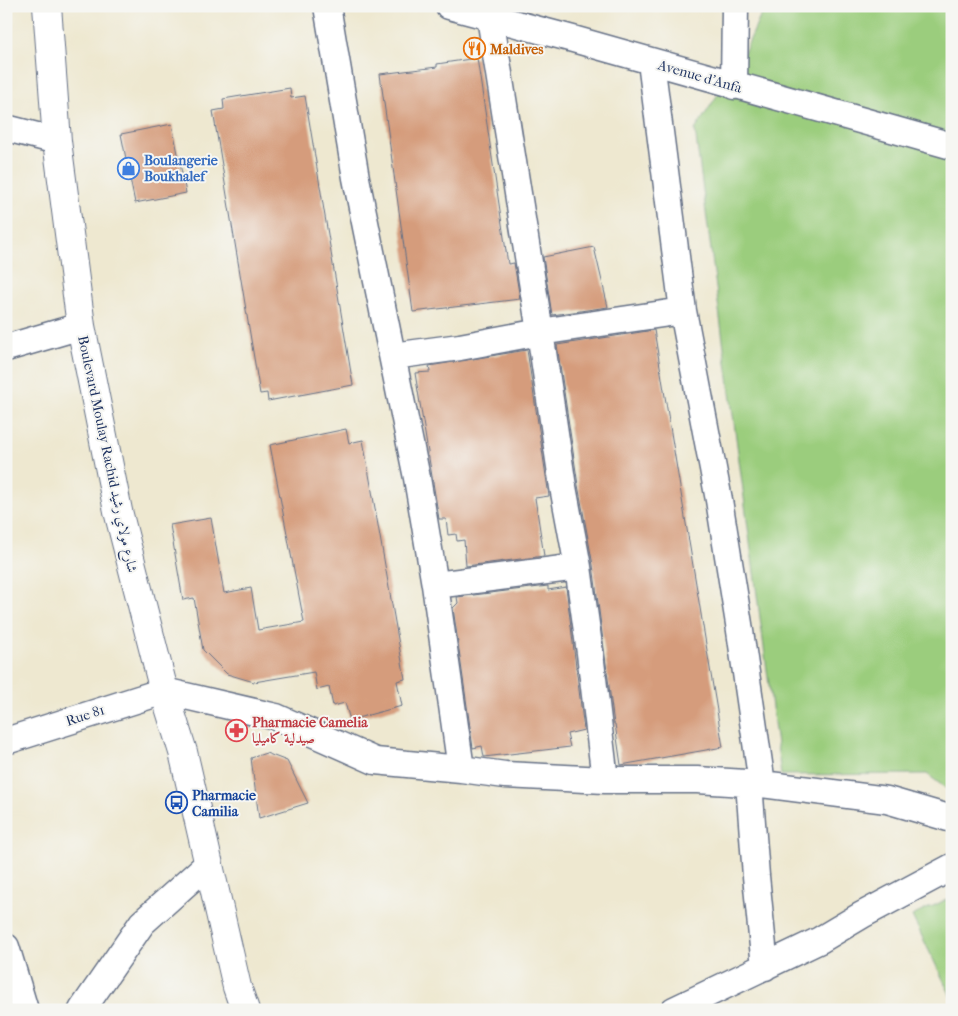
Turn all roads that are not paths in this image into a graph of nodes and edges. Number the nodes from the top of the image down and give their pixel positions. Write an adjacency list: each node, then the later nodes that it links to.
1 (47, 6): 9 (main road, Boulevard Moulay Rachid شارع مولاي رشيد)
2 (327, 6): 15 (street)
3 (449, 6): 5 (street, Avenue d'Anfa)
4 (735, 6): 7 (street)
5 (481, 12): 6 (street, Avenue d'Anfa); 13 (street)
6 (651, 62): 7 (street, Avenue d'Anfa); 11 (street)
7 (734, 86): 10 (street, Avenue d'Anfa)
8 (6, 128): 9 (street)
9 (57, 141): 12 (main road, Boulevard Moulay Rachid شارع مولاي رشيد)
10 (952, 146)
11 (683, 311): 13 (street); 22 (street)
12 (81, 326): 14 (street); 18 (main road, Boulevard Moulay Rachid شارع مولاي رشيد)
13 (540, 332): 15 (street); 16 (street)
14 (6, 348)
15 (393, 356): 17 (street)
16 (578, 566): 17 (street); 21 (street)
17 (435, 585): 20 (street)
18 (164, 691): 19 (street, Rue 81); 20 (street); 24 (main road, Boulevard Moulay Rachid شارع مولاي رشيد)
19 (6, 741)
20 (461, 769): 21 (street)
21 (605, 780): 22 (street)
22 (756, 783): 23 (street); 27 (street)
23 (952, 819)
24 (209, 863): 30 (street); 31 (main road, Boulevard Moulay Rachid شارع مولاي رشيد)
25 (952, 867): 27 (street)
26 (6, 947): 28 (street)
27 (766, 967): 32 (street)
28 (11, 980): 29 (street)
29 (25, 1010)
30 (82, 1010)
31 (245, 1010)
32 (674, 1010)

